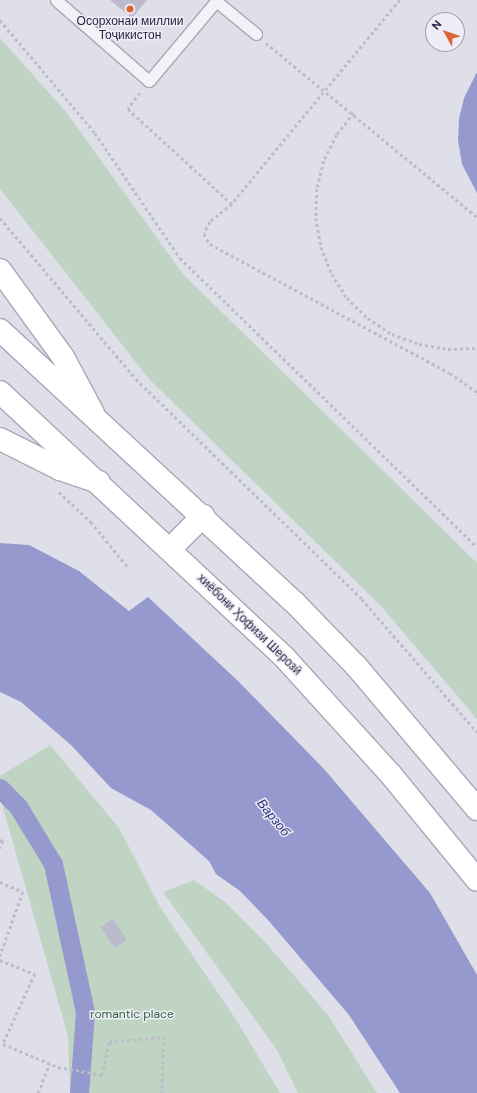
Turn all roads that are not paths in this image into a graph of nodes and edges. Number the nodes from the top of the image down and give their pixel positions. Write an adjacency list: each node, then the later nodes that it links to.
1 (56, 0): 2 (lane)
2 (217, 1): 3 (lane)
3 (256, 34)
4 (0, 270): 7 (main road)
5 (0, 330): 7 (main road)
6 (0, 392): 9 (main road, хиёбони Ҳофизи Шерозӣ)
7 (93, 413): 10 (main road)
8 (0, 439): 9 (main road)
9 (99, 482): 11 (main road, хиёбони Ҳофизи Шерозӣ)
10 (203, 516): 11 (main road); 12 (main road)
11 (170, 550): 13 (main road, хиёбони Ҳофизи Шерозӣ)
12 (477, 809)
13 (477, 880)

